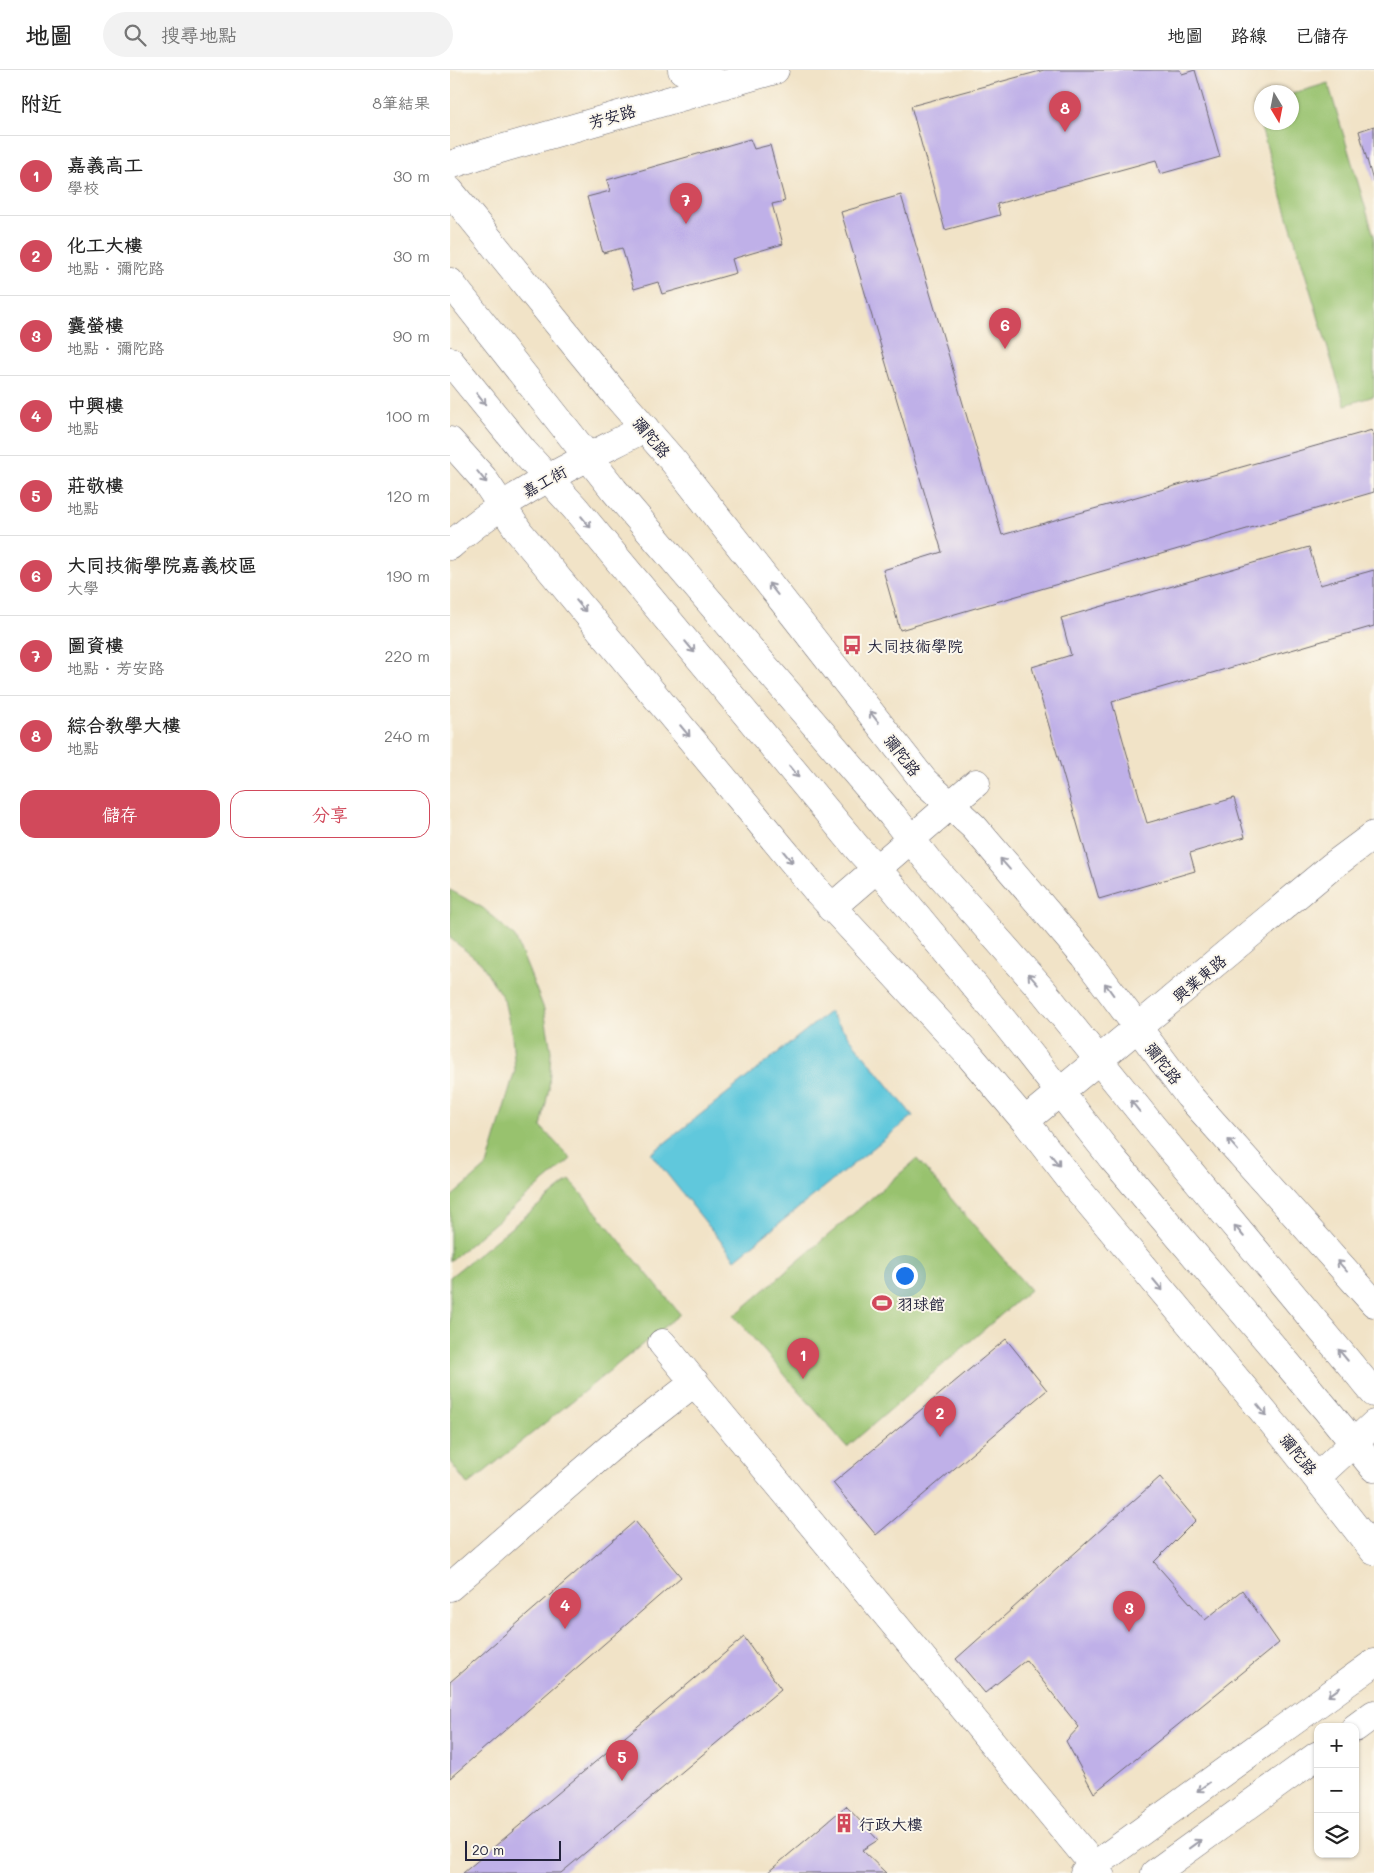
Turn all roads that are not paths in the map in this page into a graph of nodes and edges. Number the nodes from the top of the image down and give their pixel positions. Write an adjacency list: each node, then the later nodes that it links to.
1 (682, 70): 3 (street)
2 (775, 70): 3 (street, 芳安路)
3 (723, 85): 4 (street, 芳安路)
4 (450, 165)
5 (450, 191): 8 (street, 彌陀路)
6 (450, 282): 10 (street)
7 (450, 361): 11 (street, one-way to 11)
8 (645, 428): 10 (street, 嘉工街); 15 (street, 彌陀路, one-way to 8)
9 (450, 441): 12 (street, 彌陀路, one-way to 12)
10 (589, 457): 11 (street, 嘉工街); 17 (street)
11 (547, 478): 12 (street, 嘉工街); 18 (street, one-way to 18)
12 (503, 505): 13 (street, 嘉工街); 19 (street, 彌陀路, one-way to 19)
13 (450, 546)
14 (976, 782): 15 (street)
15 (950, 806): 17 (street); 20 (street, 彌陀路, one-way to 15)
16 (1374, 835): 20 (street, 興業東路)
17 (911, 839): 18 (street); 21 (street, one-way to 17)
18 (876, 869): 19 (street); 22 (street)
19 (831, 908): 23 (street, 彌陀路)
20 (1137, 1029): 21 (street, 興業東路); 24 (street, 彌陀路, one-way to 20)
21 (1098, 1060): 22 (street, 興業東路); 27 (street, one-way to 21)
22 (1060, 1092): 23 (street, 興業東路); 29 (street)
23 (1025, 1121): 31 (street, 彌陀路, one-way to 31)
24 (1374, 1303)
25 (662, 1343): 26 (street)
26 (695, 1382): 33 (street); 38 (street)
27 (1374, 1393)
28 (1374, 1424): 29 (street)
29 (1354, 1443): 30 (street); 31 (street)
30 (1374, 1468)
31 (1317, 1477): 32 (street, 彌陀路)
32 (1374, 1551)
33 (450, 1587)
34 (1374, 1663): 38 (street, one-way to 38)
35 (1374, 1714): 36 (street)
36 (1359, 1725)
37 (1314, 1758): 39 (street, one-way to 37)
38 (1093, 1871)
39 (1155, 1873)

